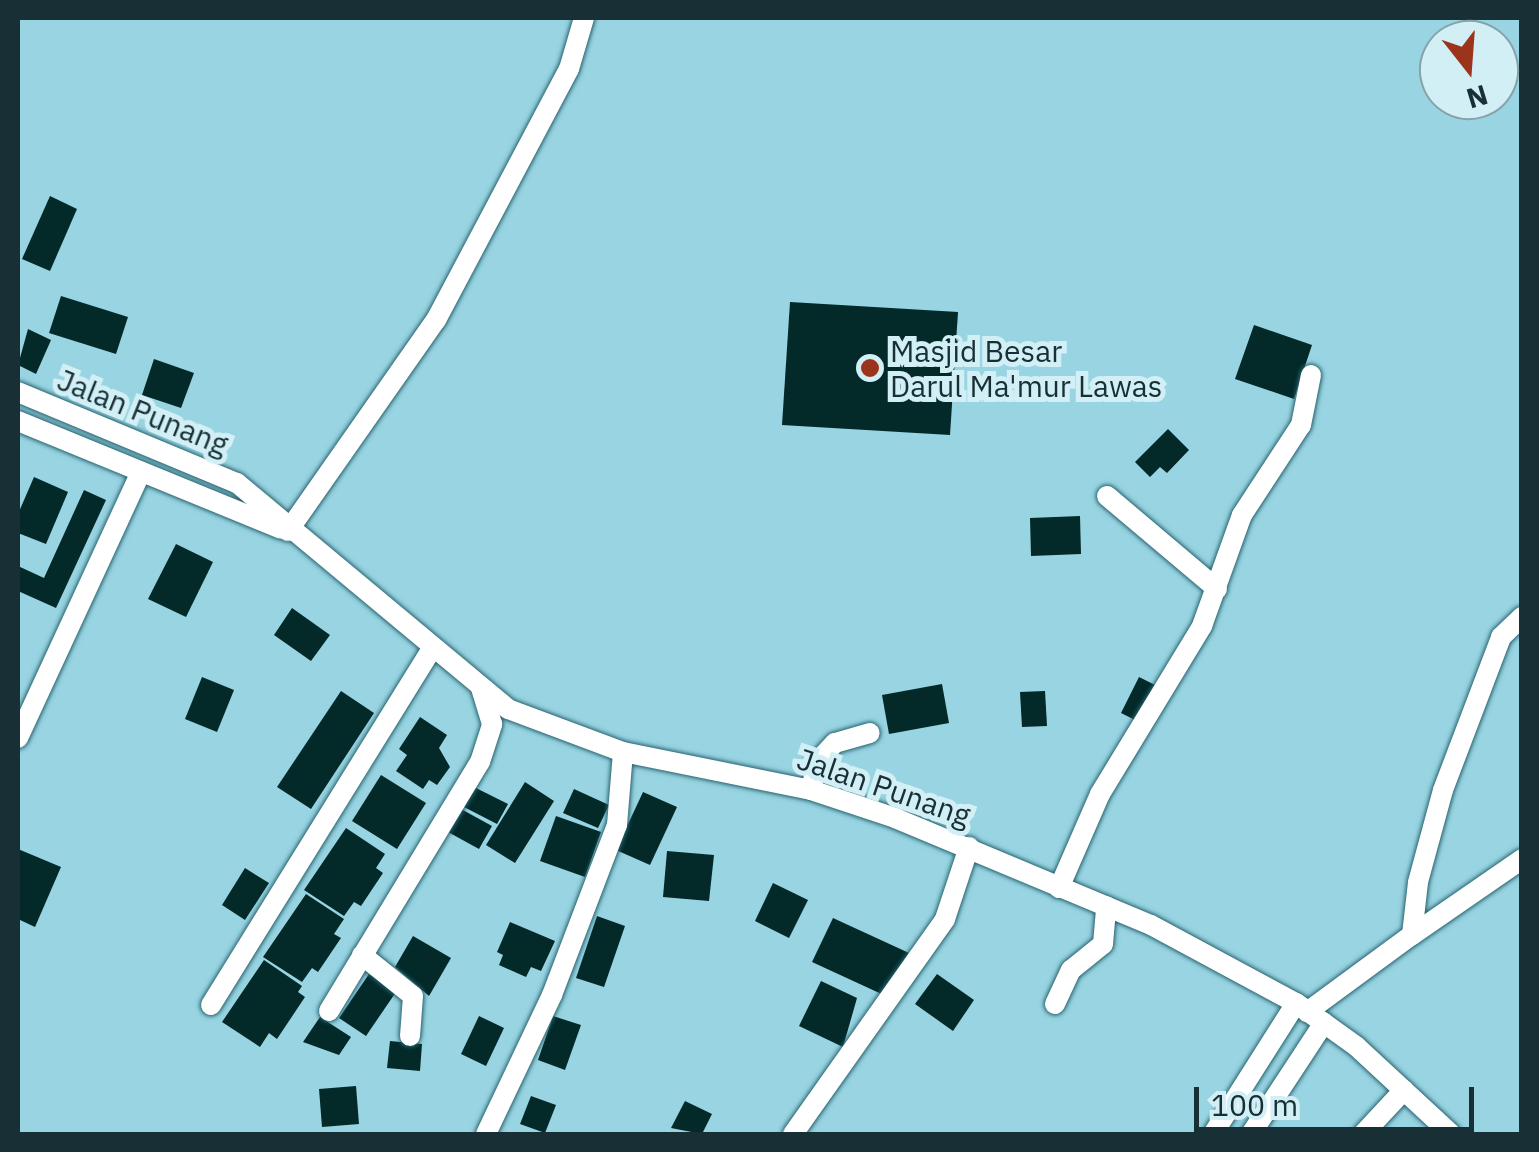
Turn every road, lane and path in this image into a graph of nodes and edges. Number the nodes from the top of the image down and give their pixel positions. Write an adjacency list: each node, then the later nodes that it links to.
1 (584, 18): 7 (street)
2 (1311, 375): 8 (street)
3 (18, 392): 7 (street, Jalan Punang)
4 (18, 421): 5 (street, Jalan Punang)
5 (141, 472): 7 (street, Jalan Punang); 13 (street)
6 (1107, 496): 8 (street)
7 (288, 531): 10 (street, Jalan Punang)
8 (1217, 589): 18 (street)
9 (1518, 626): 20 (street)
10 (431, 650): 11 (street, Jalan Punang); 24 (street)
11 (481, 685): 14 (street, Jalan Punang); 21 (street)
12 (870, 733): 15 (street)
13 (18, 738)
14 (623, 752): 15 (street, Jalan Punang); 32 (street)
15 (810, 790): 16 (street, Jalan Punang)
16 (968, 847): 18 (street, Jalan Punang); 33 (street)
17 (1522, 860): 20 (street)
18 (1059, 888): 19 (street, Jalan Punang)
19 (1106, 906): 22 (street, Jalan Punang); 23 (street)
20 (1412, 935): 26 (street)
21 (362, 955): 25 (street); 27 (street)
22 (1266, 984): 26 (street, Jalan Punang); 28 (street)
23 (1055, 1004)
24 (211, 1005)
25 (329, 1011)
26 (1309, 1013): 28 (street); 29 (street, Jalan Punang); 30 (street)
27 (410, 1036)
28 (1270, 1040): 34 (street)
29 (1356, 1046): 30 (street); 31 (street, Jalan Punang)
30 (1300, 1057): 35 (street)
31 (1404, 1090): 36 (street); 37 (street, Jalan Punang)
32 (486, 1134)
33 (793, 1134)
34 (1213, 1134)
35 (1252, 1134)
36 (1362, 1134)
37 (1451, 1134)

